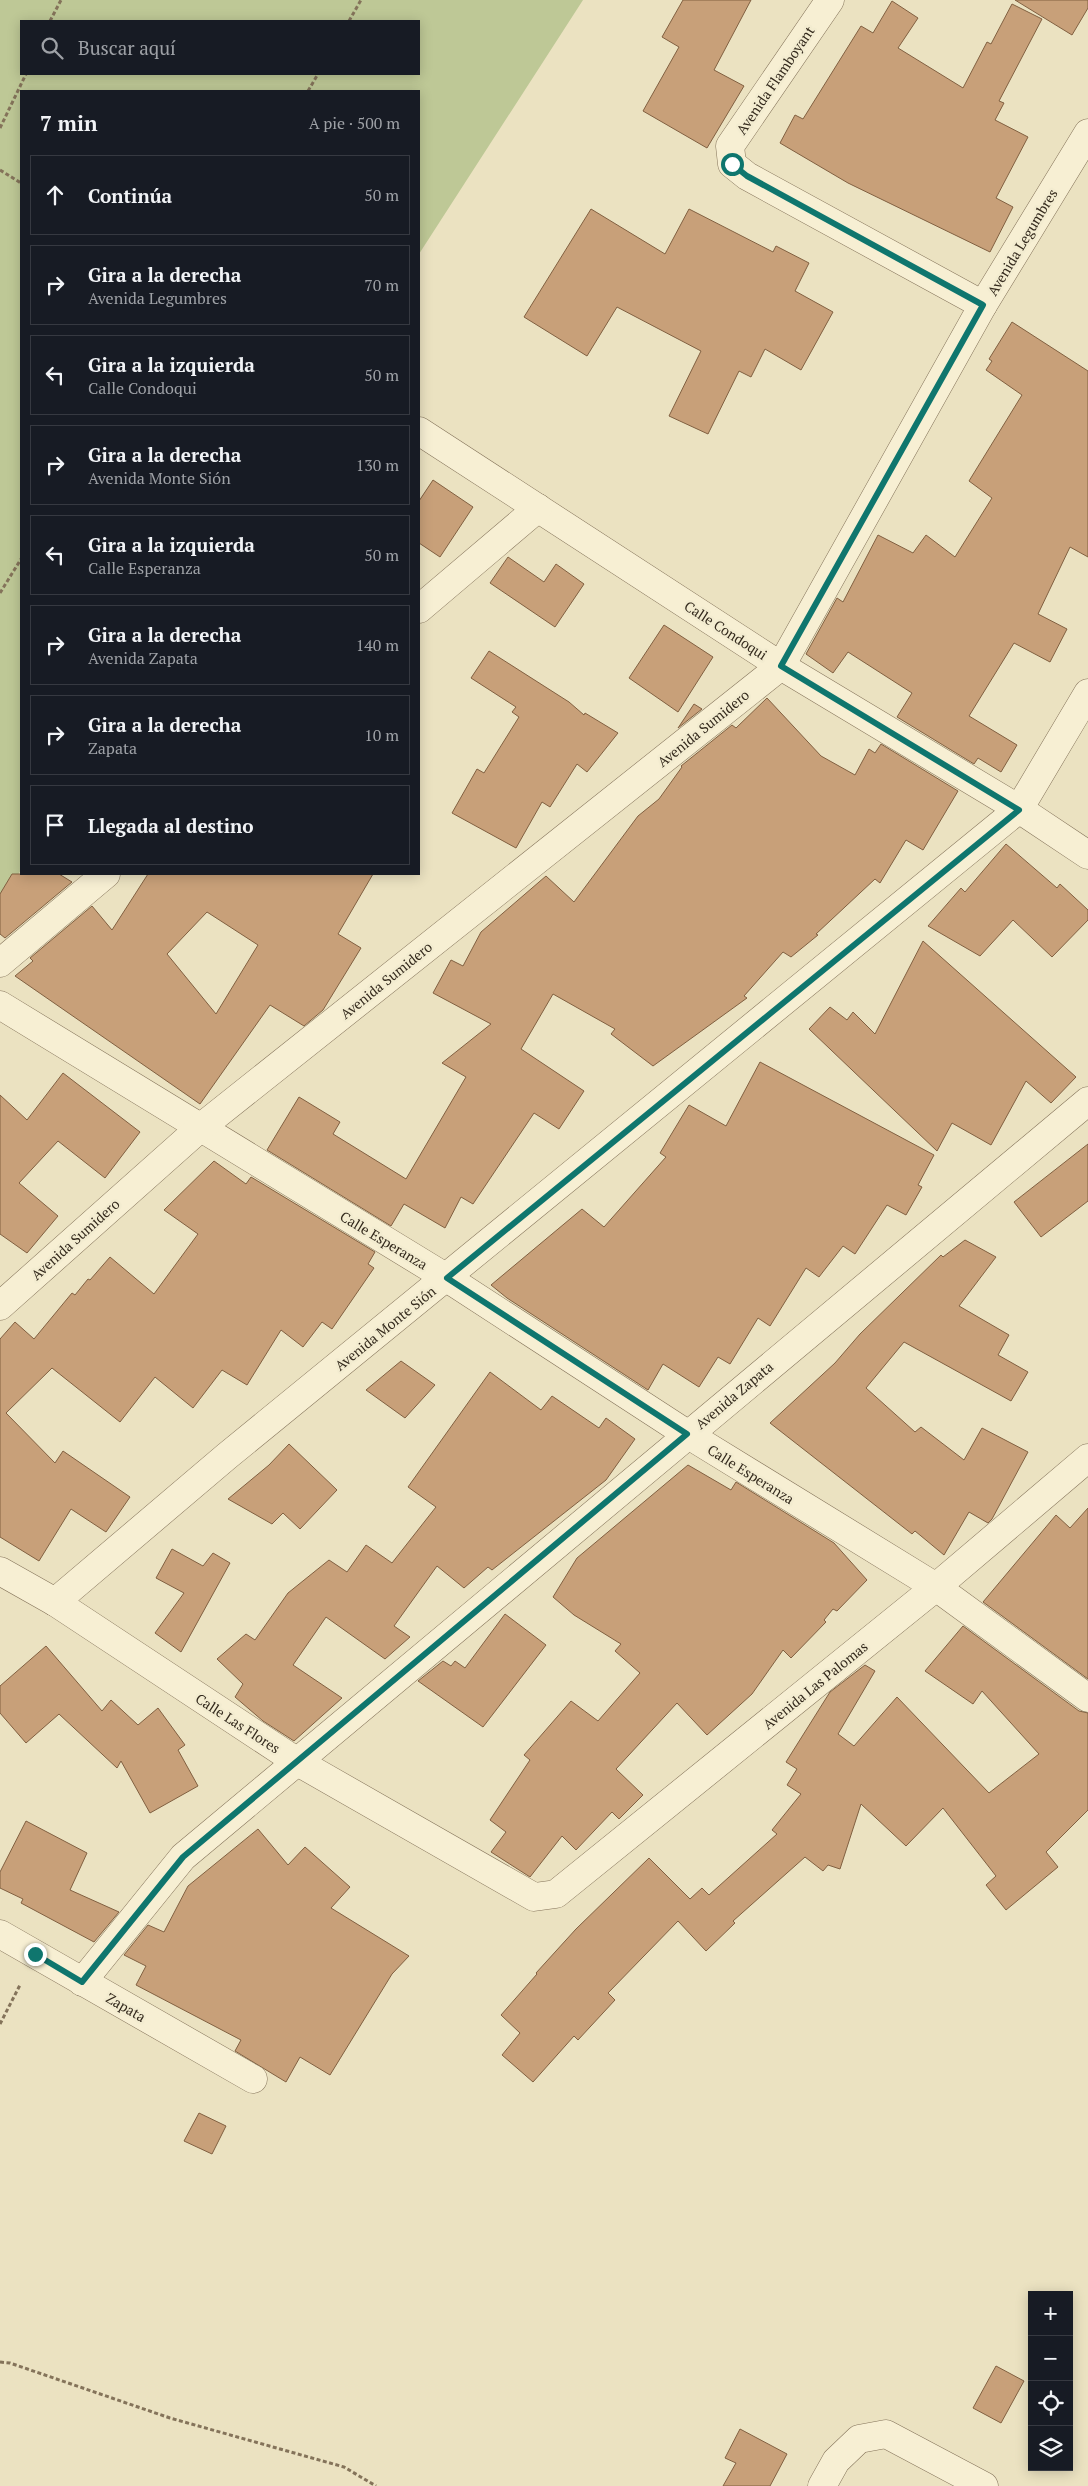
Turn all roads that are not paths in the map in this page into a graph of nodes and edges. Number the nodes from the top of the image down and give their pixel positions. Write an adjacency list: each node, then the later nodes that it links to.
1 (830, 0): 3 (street, Avenida Flamboyant)
2 (1087, 137): 3 (street, Avenida Legumbres)
3 (983, 305): 7 (street, Avenida Legumbres)
4 (420, 432): 5 (street, Calle Condoqui)
5 (538, 508): 6 (street); 7 (street, Calle Condoqui)
6 (420, 609)
7 (781, 666): 9 (street, Calle Condoqui); 15 (street, Avenida Sumidero)
8 (1088, 693): 9 (street)
9 (1019, 810): 10 (street, Calle Condoqui); 16 (street, Avenida Monte Sión)
10 (1088, 855)
11 (105, 875): 12 (street)
12 (0, 964)
13 (0, 1005): 15 (street, Calle Esperanza)
14 (1088, 1101): 18 (street, Avenida Zapata)
15 (200, 1128): 16 (street, Calle Esperanza); 17 (street, Avenida Sumidero)
16 (447, 1278): 18 (street, Calle Esperanza); 22 (street, Avenida Monte Sión)
17 (0, 1306)
18 (687, 1434): 21 (street, Calle Esperanza); 24 (street, Avenida Zapata)
19 (1088, 1458): 21 (street, Avenida Las Palomas)
20 (0, 1571): 22 (street, Calle Las Flores)
21 (936, 1587): 23 (street, Calle Esperanza); 25 (street, Avenida Las Palomas)
22 (55, 1602): 24 (street, Calle Las Flores)
23 (1088, 1698)
24 (296, 1761): 25 (street, Calle Las Flores); 27 (street, Avenida Zapata)
25 (534, 1897)
26 (0, 1934): 27 (street, Zapata)
27 (82, 1982): 28 (street, Zapata)
28 (253, 2079)
29 (822, 2486): 30 (street)
30 (984, 2486)

